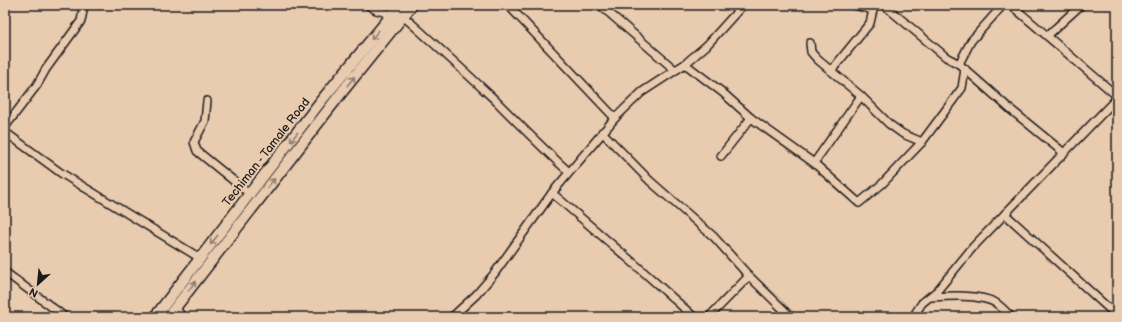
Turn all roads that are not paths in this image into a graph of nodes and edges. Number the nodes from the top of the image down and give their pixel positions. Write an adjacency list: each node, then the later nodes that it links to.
1 (368, 5): 14 (street)
2 (400, 5): 14 (highway, Techiman - Tamale Road)
3 (412, 5): 15 (highway, Techiman - Tamale Road)
4 (508, 5): 25 (street)
5 (600, 5): 20 (street)
6 (743, 5): 18 (street)
7 (854, 5): 13 (street)
8 (884, 5): 19 (street)
9 (1003, 5): 19 (street)
10 (1011, 5): 16 (street)
11 (1081, 5): 16 (street)
12 (84, 7): 27 (street)
13 (874, 8): 21 (street)
14 (392, 14): 36 (highway, Techiman - Tamale Road, one-way to 36)
15 (403, 16): 34 (street); 42 (highway, Techiman - Tamale Road, one-way to 15)
16 (1047, 36): 23 (street)
17 (810, 43): 21 (street)
18 (685, 64): 20 (street); 26 (street)
19 (962, 66): 30 (street); 31 (street)
20 (675, 70): 25 (street)
21 (831, 70): 22 (street)
22 (861, 96): 30 (street); 33 (street)
23 (1117, 97): 31 (street)
24 (206, 101): 36 (street)
25 (615, 118): 29 (street)
26 (751, 118): 32 (street); 33 (street)
27 (5, 127)
28 (5, 132): 38 (street)
29 (602, 132): 34 (street); 40 (street)
30 (922, 142): 33 (street)
31 (1064, 153): 37 (street)
32 (721, 156)
33 (814, 163)
34 (569, 172): 35 (street)
35 (552, 193): 48 (street); 49 (street)
36 (250, 194): 38 (highway, Techiman - Tamale Road, one-way to 38)
37 (1005, 214): 41 (street); 43 (street)
38 (200, 258): 45 (highway, Techiman - Tamale Road)
39 (5, 272): 44 (street)
40 (748, 276): 50 (street); 51 (street)
41 (931, 297): 52 (street); 53 (street)
42 (176, 308): 46 (highway, Techiman - Tamale Road); 47 (street)
43 (1117, 316)
44 (65, 317)
45 (154, 317)
46 (168, 317)
47 (182, 317)
48 (452, 317)
49 (694, 317)
50 (709, 317)
51 (790, 317)
52 (913, 317)
53 (1011, 317)

